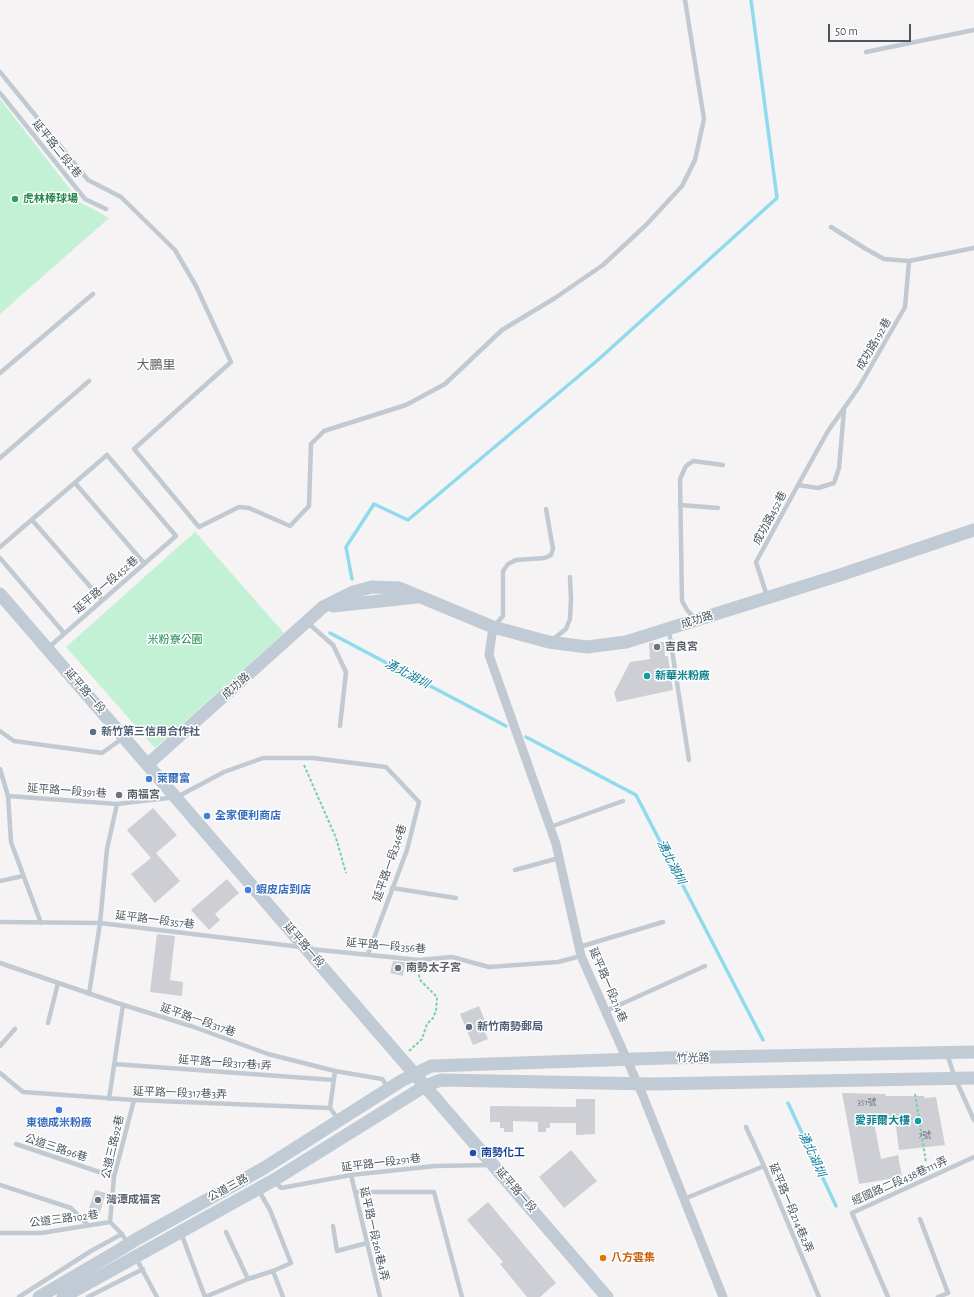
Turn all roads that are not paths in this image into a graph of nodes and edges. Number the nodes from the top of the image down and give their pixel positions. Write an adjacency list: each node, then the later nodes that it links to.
1 (685, 0): 4 (lane)
2 (974, 30): 3 (lane)
3 (866, 52)
4 (0, 72)
5 (0, 93): 6 (lane, 延平路二段2巷)
6 (106, 209)
7 (831, 227): 9 (lane)
8 (974, 248): 9 (lane)
9 (909, 261): 13 (lane, 成功路192巷)
10 (92, 294): 11 (lane)
11 (0, 373)
12 (89, 381): 14 (lane)
13 (844, 408): 17 (lane, 成功路192巷); 17 (lane, 成功路452巷)
14 (0, 458)
15 (723, 465): 18 (lane)
16 (75, 483): 21 (lane); 25 (lane); 25 (lane, 延平路一段452巷)
17 (798, 485): 28 (lane, 成功路452巷)
18 (680, 506): 19 (lane); 30 (lane)
19 (718, 508)
20 (546, 509): 32 (lane)
21 (32, 520): 23 (lane); 29 (lane)
22 (974, 530): 28 (street, 成功路)
23 (0, 547)
24 (0, 558): 34 (lane)
25 (144, 563): 29 (lane, 延平路一段452巷)
26 (570, 577): 35 (lane)
27 (0, 594): 36 (street, 延平路一段)
28 (768, 598): 30 (street, 成功路)
29 (102, 600): 34 (lane, 延平路一段452巷)
30 (696, 620): 33 (street, 成功路)
31 (306, 622): 32 (street, 成功路); 37 (lane); 41 (street, 成功路)
32 (493, 627): 35 (street, 成功路); 48 (street, 延平路一段214巷)
33 (668, 629): 35 (street, 成功路); 40 (lane)
34 (64, 633): 36 (lane, 延平路一段452巷)
35 (549, 642)
36 (48, 648): 39 (street, 延平路一段)
37 (340, 726)
38 (0, 731): 39 (lane)
39 (125, 737): 41 (street, 延平路一段)
40 (688, 760)
41 (148, 764): 45 (street, 延平路一段)
42 (0, 769): 43 (lane)
43 (1, 775): 44 (lane)
44 (8, 796): 47 (lane, 延平路一段391巷); 51 (lane)
45 (177, 797): 47 (lane, 延平路一段391巷); 53 (lane, 延平路一段346巷); 59 (street, 延平路一段)
46 (624, 801): 48 (lane)
47 (116, 804): 58 (lane)
48 (550, 827): 49 (street, 延平路一段214巷)
49 (559, 858): 50 (lane); 60 (street, 延平路一段214巷)
50 (515, 870)
51 (23, 876): 52 (lane); 57 (lane)
52 (0, 881)
53 (392, 888): 54 (lane); 61 (lane, 延平路一段346巷)
54 (456, 898)
55 (0, 922): 57 (lane, 延平路一段357巷)
56 (663, 922): 60 (lane, 延平路一段356巷)
57 (41, 923): 58 (lane, 延平路一段357巷)
58 (100, 923): 59 (lane, 延平路一段357巷); 65 (lane)
59 (307, 948): 61 (lane, 延平路一段356巷); 77 (street, 延平路一段)
60 (580, 951): 61 (lane, 延平路一段356巷); 67 (street, 延平路一段214巷)
61 (368, 954)
62 (0, 963): 64 (lane, 延平路一段317巷)
63 (705, 966): 67 (lane)
64 (58, 983): 65 (lane, 延平路一段317巷); 68 (lane)
65 (89, 994): 66 (lane, 延平路一段317巷)
66 (123, 1005): 74 (lane); 75 (lane, 延平路一段317巷)
67 (606, 1011): 73 (street, 延平路一段214巷)
68 (48, 1023)
69 (15, 1029): 70 (lane)
70 (0, 1046)
71 (974, 1052): 72 (street, 竹光路)
72 (947, 1053): 73 (street, 竹光路); 78 (lane)
73 (628, 1060): 77 (street, 竹光路); 81 (street, 延平路一段214巷)
74 (114, 1064): 80 (lane, 延平路一段317巷1弄); 84 (lane)
75 (335, 1071): 80 (lane); 83 (lane, 延平路一段317巷)
76 (0, 1073): 84 (lane, 延平路一段317巷3弄)
77 (414, 1073): 82 (street, 延平路一段); 83 (street, 公道三路)
78 (955, 1078): 79 (street); 81 (street); 87 (lane)
79 (974, 1078)
80 (334, 1080): 86 (lane)
81 (638, 1082): 82 (street); 100 (street, 延平路一段214巷)
82 (425, 1086): 92 (street, 延平路一段); 96 (street, 公道三路)
83 (389, 1088): 88 (street, 公道三路)
84 (109, 1098): 85 (lane, 延平路一段317巷3弄)
85 (134, 1100): 86 (lane, 延平路一段317巷3弄); 95 (lane, 公道三路92巷)
86 (330, 1108): 88 (lane)
87 (974, 1120)
88 (339, 1121): 108 (street, 公道三路)
89 (746, 1127): 93 (lane, 延平路一段214巷2弄)
90 (16, 1144): 95 (lane, 公道三路96巷)
91 (974, 1157): 128 (lane, 經國路二段438巷111弄)
92 (494, 1165): 94 (lane, 延平路一段291巷); 125 (street, 延平路一段)
93 (764, 1166): 100 (lane); 127 (lane, 延平路一段214巷2弄)
94 (351, 1175): 96 (lane, 延平路一段291巷); 99 (lane, 延平路一段261巷4弄)
95 (114, 1177): 102 (lane, 公道三路92巷)
96 (274, 1180): 98 (street, 公道三路)
97 (0, 1185): 103 (lane)
98 (258, 1189): 107 (street, 公道三路); 112 (lane)
99 (355, 1192): 109 (lane, 延平路一段261巷4弄); 124 (lane)
100 (684, 1199): 126 (street, 延平路一段214巷)
101 (920, 1219): 129 (lane)
102 (110, 1222): 103 (lane, 公道三路102巷); 108 (lane, 公道三路102巷)
103 (88, 1225): 106 (lane, 公道三路102巷)
104 (332, 1226): 109 (lane)
105 (226, 1232): 113 (lane)
106 (0, 1233)
107 (181, 1233): 110 (street, 公道三路); 121 (lane)
108 (125, 1239): 110 (lane, 公道三路102巷); 115 (lane, 公道三路); 116 (street, 公道三路)
109 (367, 1243): 123 (lane, 延平路一段261巷4弄)
110 (136, 1258): 111 (lane, 公道三路102巷); 117 (street, 公道三路)
111 (143, 1269): 114 (lane); 120 (lane, 公道三路102巷)
112 (273, 1271): 113 (lane); 122 (lane)
113 (248, 1279): 121 (lane)
114 (99, 1292): 118 (lane); 119 (lane)
115 (19, 1297)
116 (38, 1297)
117 (63, 1297)
118 (88, 1297)
119 (100, 1297)
120 (157, 1297)
121 (205, 1297)
122 (283, 1297)
123 (380, 1297)
124 (462, 1297)
125 (606, 1297)
126 (723, 1297)
127 (819, 1297)
128 (888, 1297)
129 (939, 1297)

